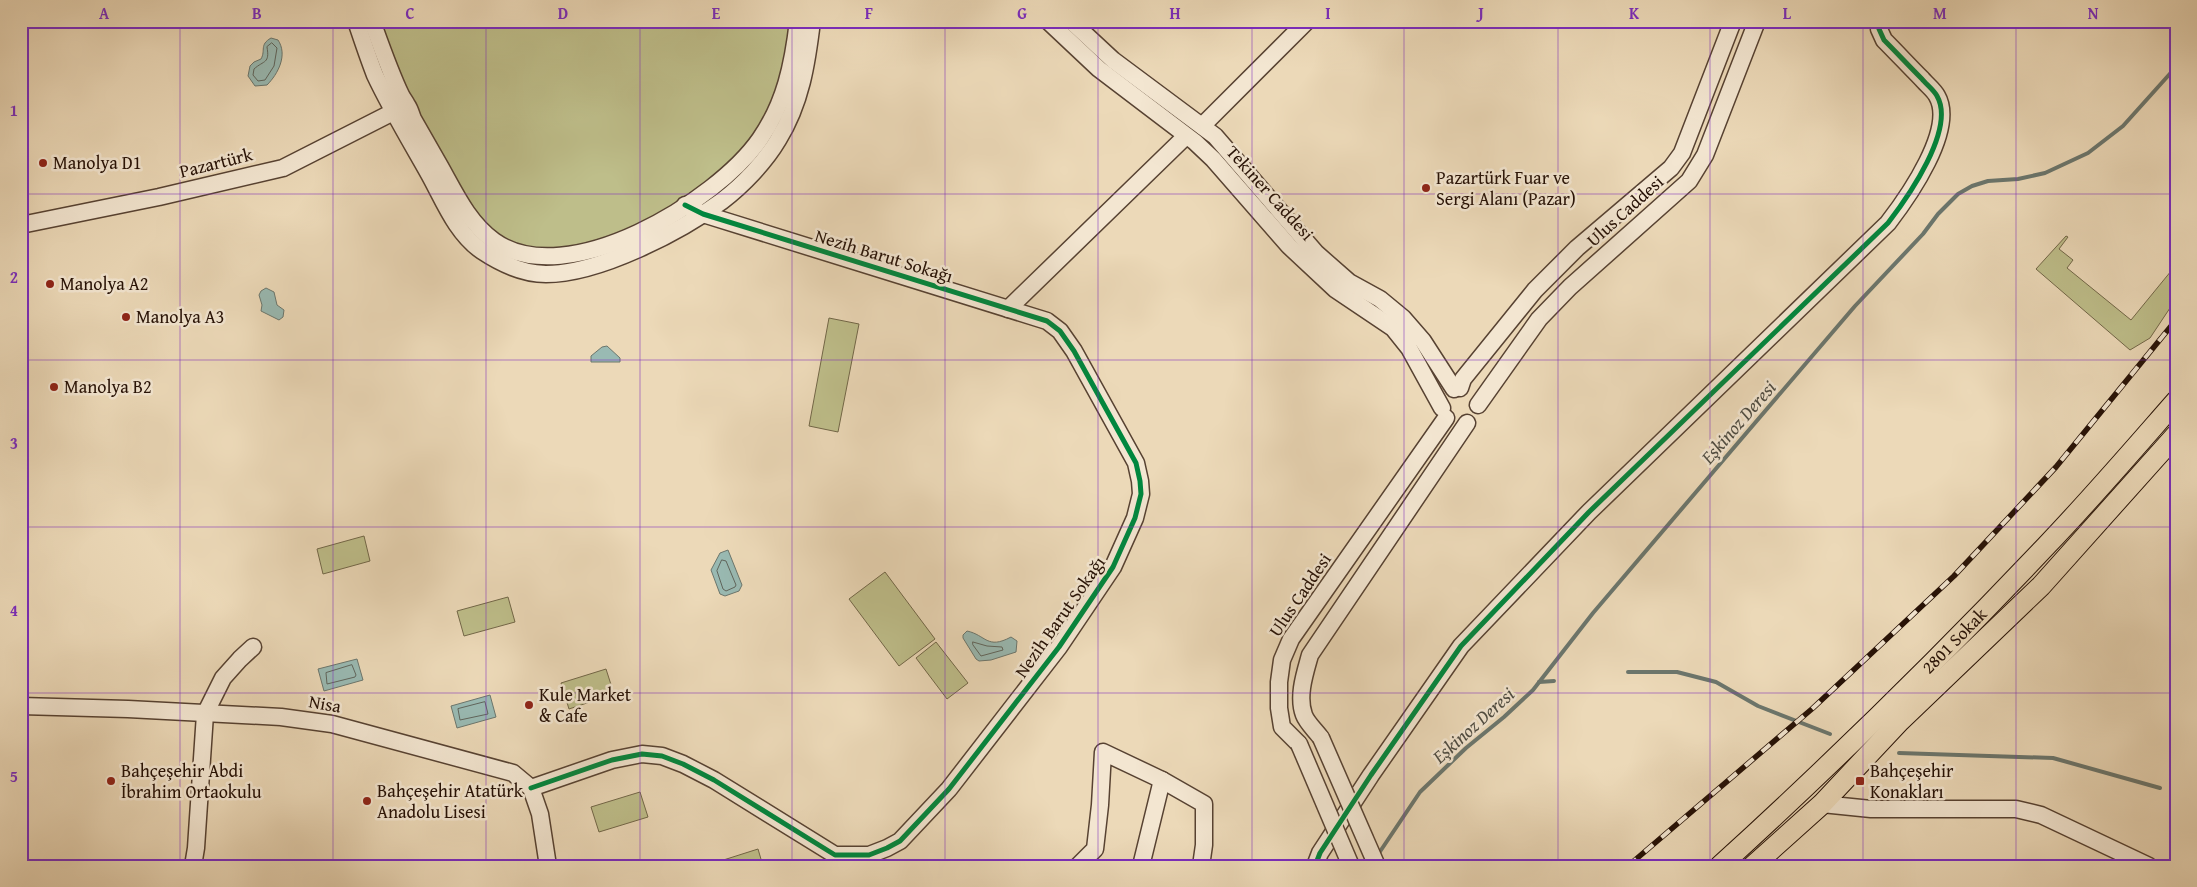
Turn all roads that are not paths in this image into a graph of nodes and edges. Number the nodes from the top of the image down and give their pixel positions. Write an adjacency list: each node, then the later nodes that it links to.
1 (356, 21): 11 (street)
2 (372, 21): 11 (street)
3 (798, 21): 14 (street)
4 (812, 21): 15 (street)
5 (1048, 21): 13 (street, Tekiner Caddesi)
6 (1071, 21): 12 (street, Tekiner Caddesi)
7 (1307, 21): 12 (street)
8 (1733, 21): 18 (street, Ulus Caddesi)
9 (1757, 21): 20 (street, Ulus Caddesi)
10 (1878, 21): 37 (street)
11 (403, 114): 14 (street); 15 (street); 16 (street, Pazartürk)
12 (1202, 126): 18 (street, Tekiner Caddesi)
13 (1186, 136): 17 (street); 21 (street, Tekiner Caddesi)
14 (685, 205): 15 (street, Nezih Barut Sokağı)
15 (703, 214): 17 (street, Nezih Barut Sokağı)
16 (21, 225)
17 (1008, 309): 31 (street, Nezih Barut Sokağı)
18 (1457, 388): 20 (street); 21 (street, Ulus Caddesi)
19 (2176, 402): 27 (main road, 2801 Sokak)
20 (1478, 405): 22 (street, Ulus Caddesi)
21 (1444, 413): 22 (street); 38 (street, Ulus Caddesi, bridge)
22 (1467, 423): 39 (street, Ulus Caddesi, bridge)
23 (2176, 435): 30 (main road, 2801 Sokak)
24 (253, 647): 26 (street)
25 (21, 706): 26 (street, Nisa)
26 (205, 714): 29 (street, Nisa); 32 (street)
27 (1848, 747): 30 (main road); 40 (main road, 2801 Sokak)
28 (1162, 780): 34 (street); 35 (street); 36 (street)
29 (531, 788): 31 (street, Nezih Barut Sokağı); 33 (street)
30 (1822, 804): 41 (main road, 2801 Sokak); 42 (street)
31 (834, 860)
32 (192, 866)
33 (548, 866)
34 (1078, 866)
35 (1141, 866)
36 (1202, 866)
37 (1316, 866)
38 (1351, 866)
39 (1377, 866)
40 (1720, 866)
41 (1753, 866)
42 (2149, 866)

